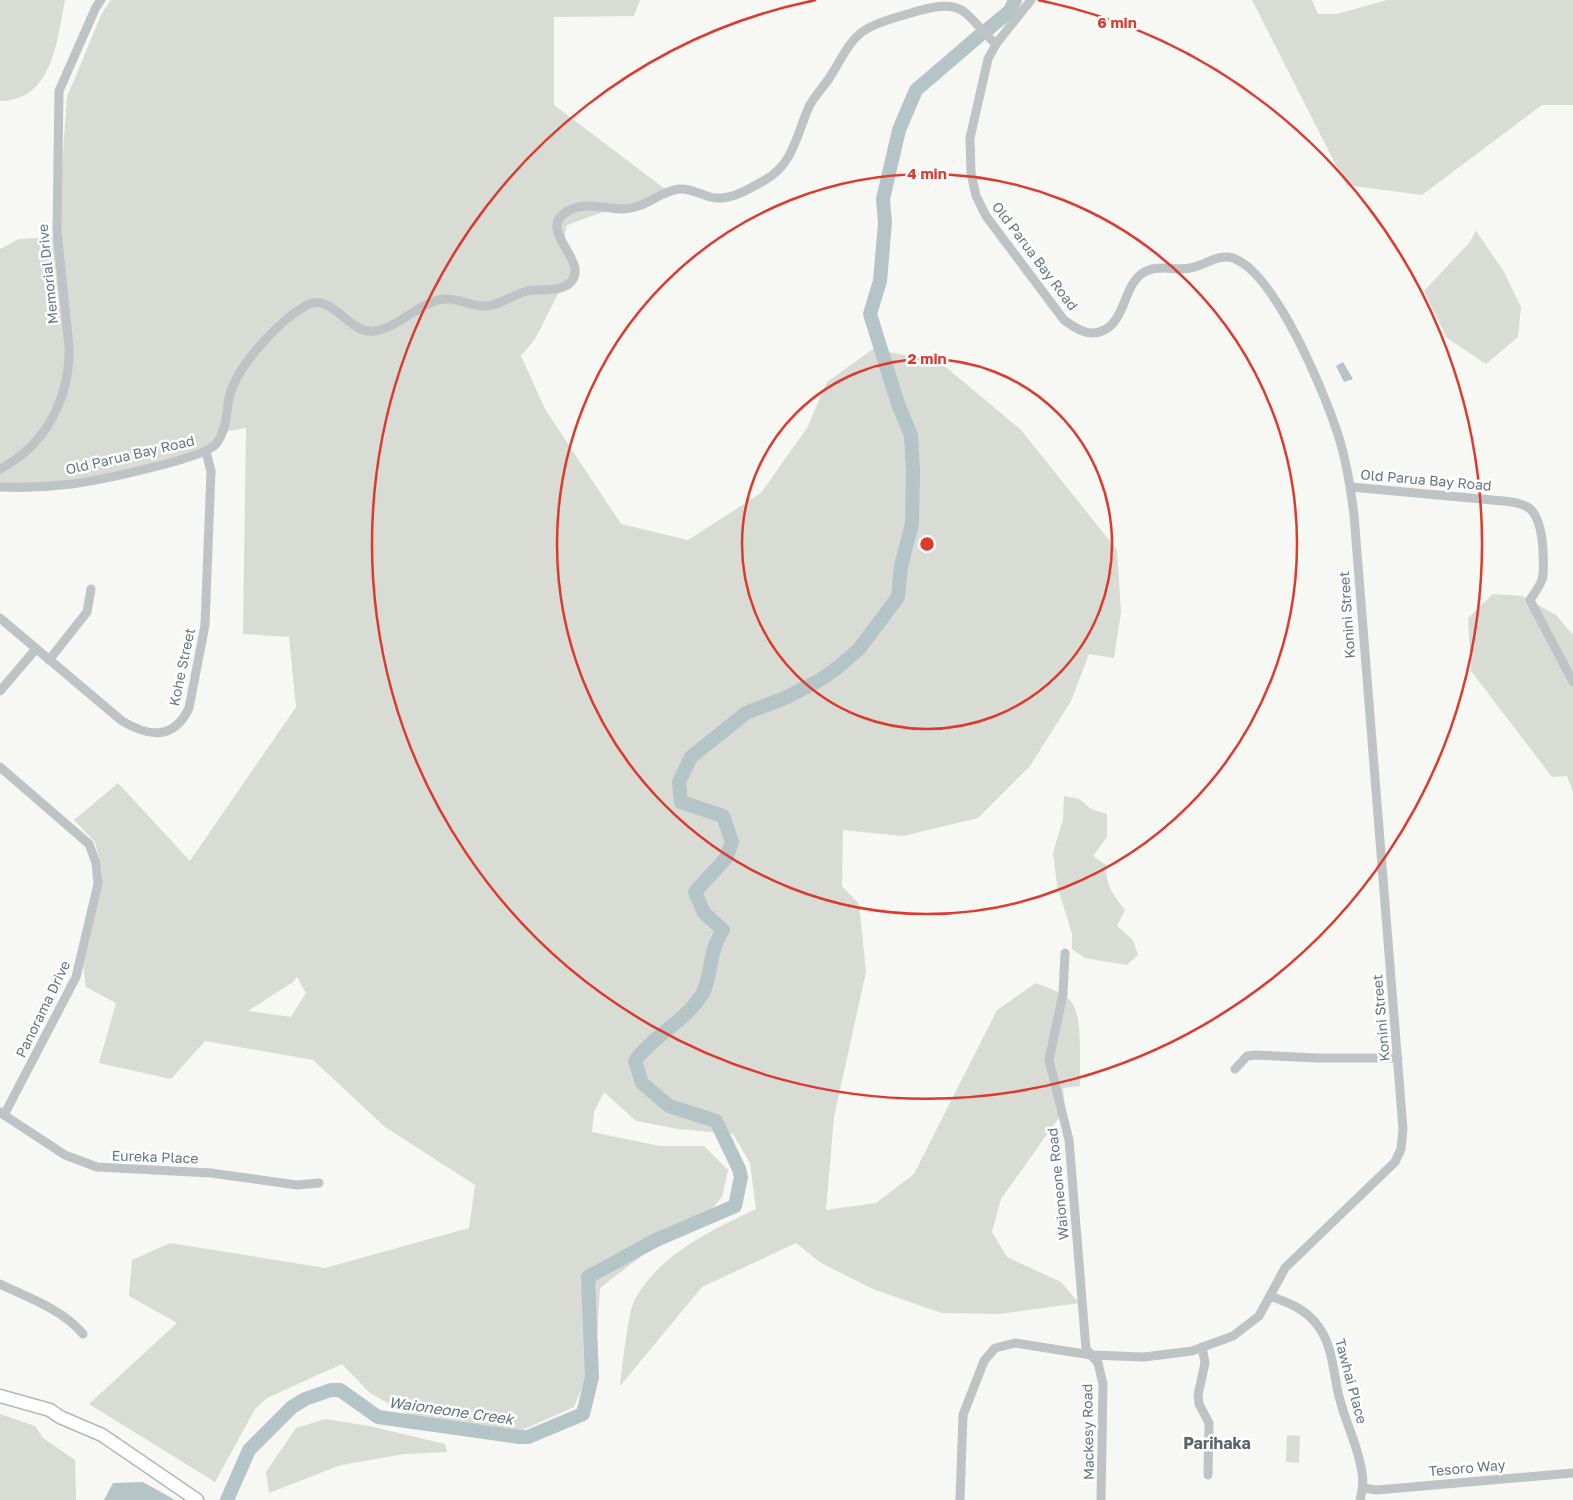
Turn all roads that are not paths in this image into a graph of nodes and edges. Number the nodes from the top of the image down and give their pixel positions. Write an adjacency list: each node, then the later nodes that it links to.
1 (101, 0): 5 (street, Memorial Drive)
2 (1030, 0): 3 (street)
3 (996, 44): 4 (street, Old Parua Bay Road); 7 (street, Old Parua Bay Road)
4 (206, 452): 6 (street, Old Parua Bay Road); 11 (street, Kohe Street)
5 (1, 469)
6 (1, 486)
7 (1350, 488): 12 (street, Old Parua Bay Road); 16 (street, Konini Street)
8 (91, 589): 11 (street)
9 (0, 618): 10 (street, Kohe Street)
10 (35, 650): 11 (street, Kohe Street); 13 (street)
11 (49, 660)
12 (1573, 682)
13 (0, 691)
14 (0, 767): 18 (street, Panorama Drive)
15 (1065, 953): 24 (street, Waioneone Road)
16 (1398, 1058): 17 (street); 21 (street, Konini Street)
17 (1235, 1069)
18 (2, 1113): 19 (street, Eureka Place)
19 (319, 1183)
20 (0, 1284): 22 (street)
21 (1270, 1296): 23 (street, Konini Street); 30 (street, Tawhai Place)
22 (83, 1334)
23 (1202, 1348): 24 (street, Konini Street); 29 (street)
24 (1092, 1355): 32 (street); 33 (street, Mackesy Road)
25 (0, 1396): 27 (main road)
26 (0, 1404): 27 (main road)
27 (60, 1417): 31 (main road)
28 (1573, 1472): 30 (street, Tesoro Way)
29 (1208, 1475)
30 (1363, 1488): 34 (street, Tawhai Place)
31 (197, 1500)
32 (960, 1500)
33 (1101, 1500)
34 (1360, 1500)

